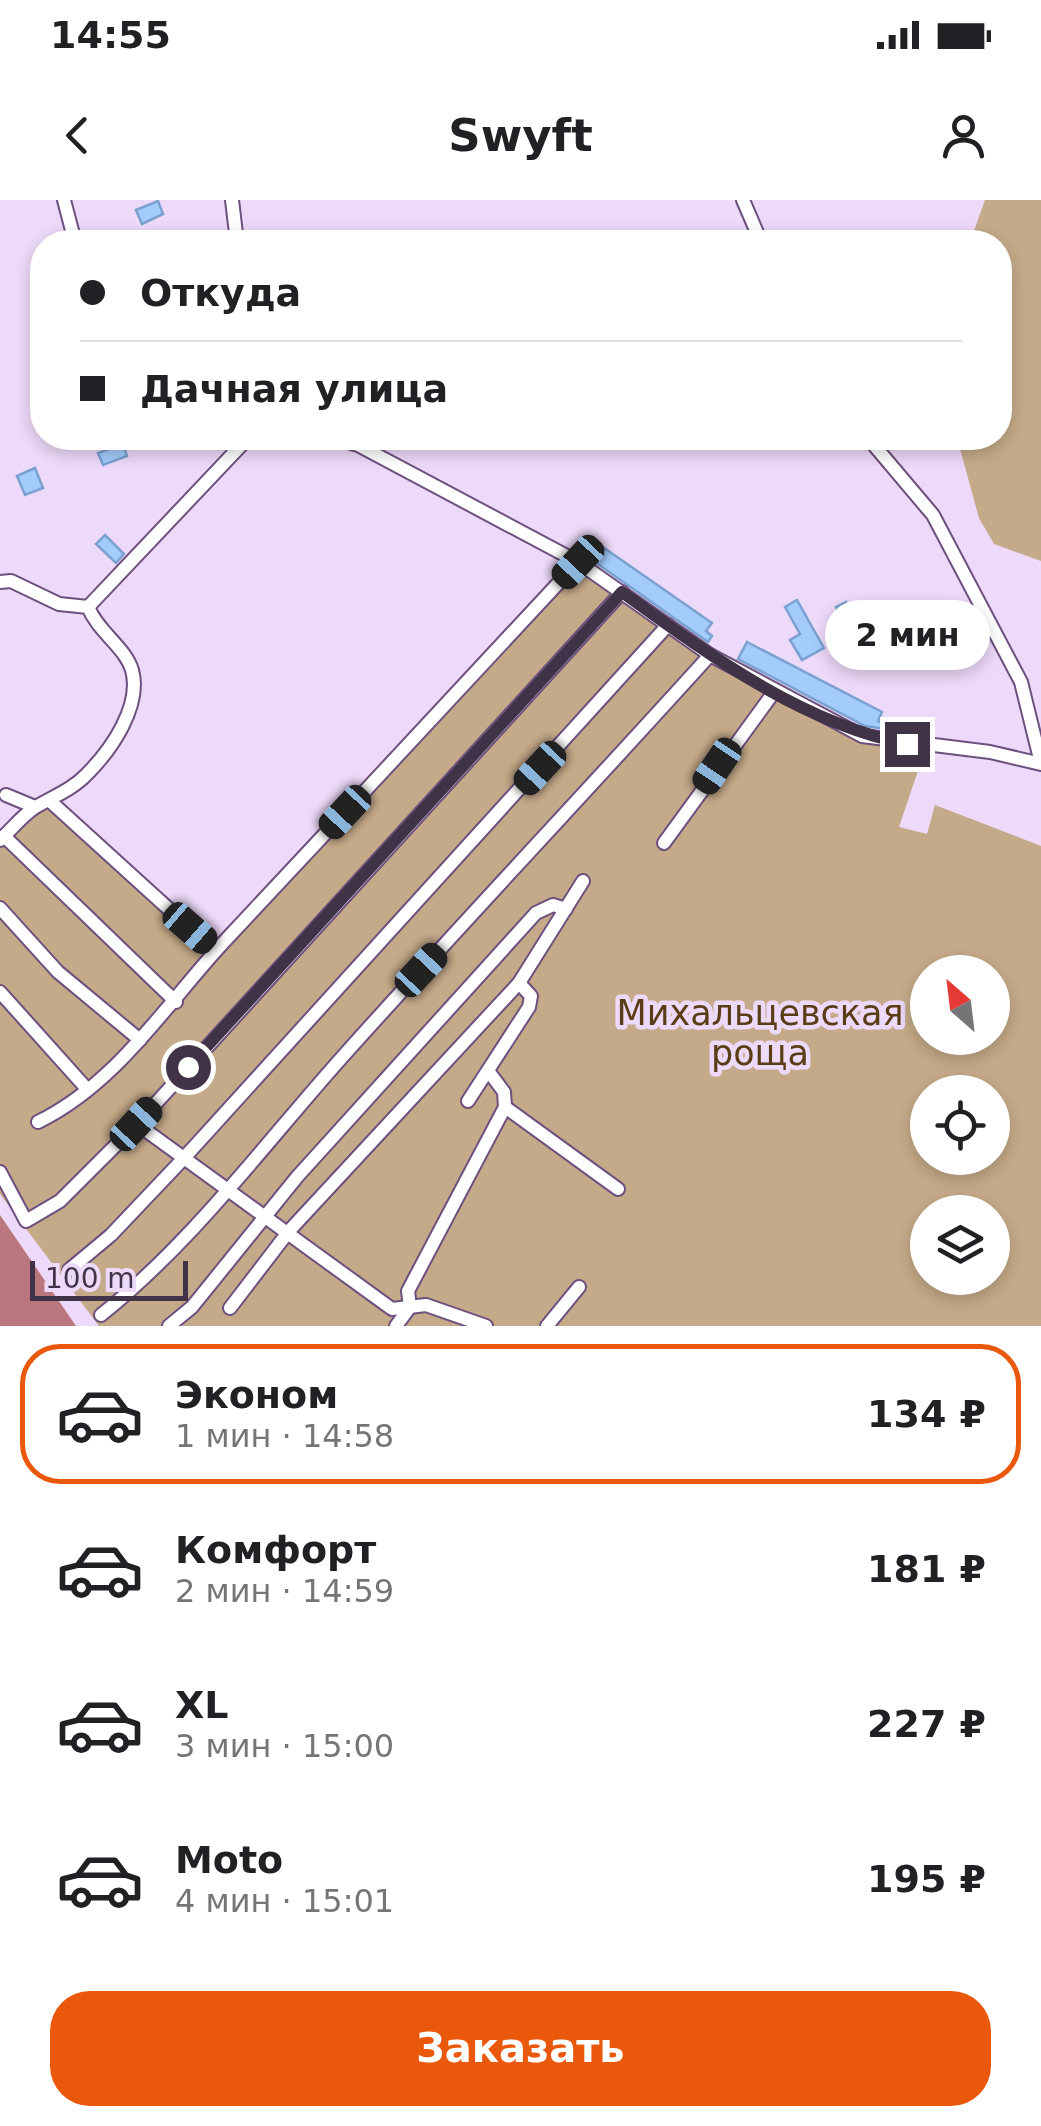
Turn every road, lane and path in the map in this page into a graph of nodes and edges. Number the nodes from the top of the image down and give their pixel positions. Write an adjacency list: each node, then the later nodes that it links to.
1 (64, 200): 4 (street)
2 (232, 200): 5 (street)
3 (744, 200): 6 (street)
4 (72, 230)
5 (236, 230)
6 (756, 230)
7 (237, 450): 13 (street)
8 (367, 450): 10 (street)
9 (877, 450): 17 (street)
10 (578, 562): 12 (street); 26 (street)
11 (0, 582): 13 (street)
12 (622, 592): 14 (street); 36 (street)
13 (88, 607): 19 (street)
14 (668, 625): 15 (street); 37 (street)
15 (710, 654): 16 (street); 39 (street)
16 (774, 692): 17 (street); 22 (street)
17 (1041, 764)
18 (6, 795): 20 (street)
19 (50, 802): 20 (street); 26 (street)
20 (35, 807): 21 (street)
21 (2, 838): 29 (street)
22 (664, 843)
23 (583, 881): 25 (street)
24 (0, 908): 30 (street)
25 (566, 909): 27 (street); 41 (street)
26 (216, 951): 29 (street)
27 (519, 983): 31 (street); 42 (street)
28 (0, 992): 32 (street)
29 (176, 1002): 30 (street)
30 (140, 1040): 32 (street)
31 (489, 1072): 33 (street); 34 (street)
32 (87, 1089): 35 (street)
33 (468, 1101)
34 (505, 1107): 40 (street); 45 (street)
35 (38, 1122)
36 (136, 1124): 37 (street); 38 (street)
37 (184, 1158): 39 (street); 43 (street)
38 (0, 1172)
39 (225, 1188): 41 (street); 47 (street)
40 (618, 1189)
41 (265, 1216): 42 (street); 48 (street)
42 (289, 1231): 45 (street); 46 (street)
43 (69, 1270)
44 (579, 1287): 51 (street)
45 (410, 1307): 49 (street); 50 (street)
46 (230, 1308)
47 (101, 1315)
48 (170, 1326)
49 (396, 1326)
50 (486, 1326)
51 (547, 1326)

